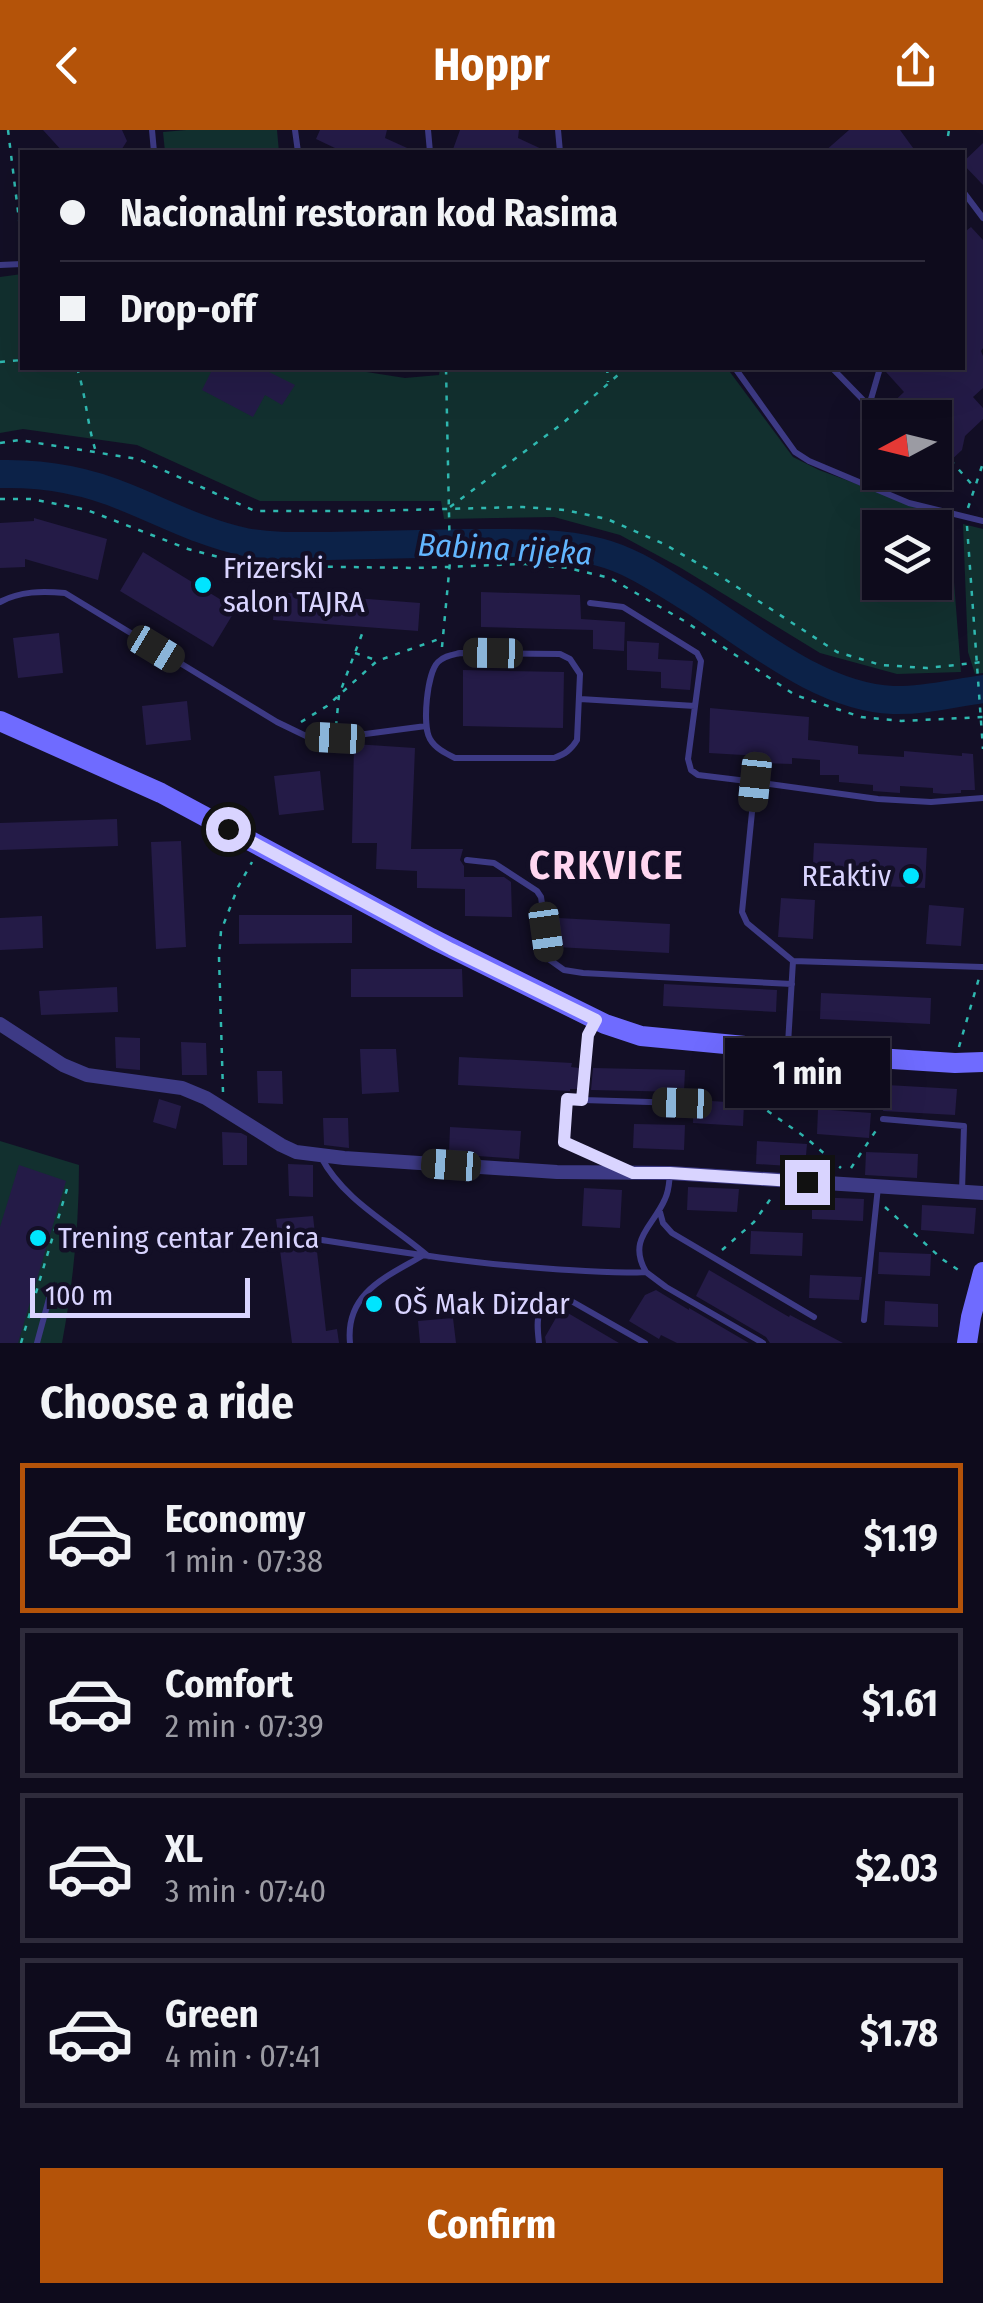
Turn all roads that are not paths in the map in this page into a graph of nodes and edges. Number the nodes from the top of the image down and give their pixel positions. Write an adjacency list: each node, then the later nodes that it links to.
1 (965, 194): 2 (lane)
2 (983, 218)
3 (737, 370): 8 (lane)
4 (834, 370): 6 (lane)
5 (879, 370): 7 (lane)
6 (863, 400)
7 (871, 400)
8 (983, 521)
9 (0, 602): 14 (lane)
10 (590, 604): 12 (lane)
11 (580, 698): 12 (lane); 14 (lane); 14 (lane)
12 (695, 706): 15 (lane)
13 (0, 721): 21 (main road)
14 (426, 726)
15 (755, 782): 16 (lane); 18 (lane)
16 (983, 798)
17 (467, 860): 20 (lane)
18 (793, 961): 19 (lane); 20 (lane)
19 (982, 967)
20 (792, 984): 23 (lane)
21 (596, 1020): 23 (main road); 27 (lane)
22 (0, 1024): 30 (street)
23 (788, 1050): 24 (main road)
24 (884, 1058): 25 (main road); 26 (lane)
25 (973, 1064)
26 (777, 1098)
27 (582, 1100): 28 (lane); 31 (lane)
28 (682, 1103)
29 (883, 1120): 33 (lane)
30 (321, 1155): 31 (street); 38 (lane)
31 (633, 1173): 32 (street)
32 (670, 1173): 35 (street); 36 (lane)
33 (962, 1192): 34 (street); 35 (street)
34 (983, 1192)
35 (878, 1193): 43 (lane)
36 (659, 1211): 39 (lane); 42 (lane)
37 (322, 1240): 38 (lane)
38 (425, 1256): 39 (lane); 45 (lane)
39 (646, 1272): 48 (lane)
40 (981, 1279): 49 (main road)
41 (50, 1295): 44 (lane)
42 (814, 1317)
43 (864, 1320)
44 (37, 1343)
45 (350, 1343)
46 (540, 1343): 47 (lane)
47 (646, 1343)
48 (763, 1343)
49 (968, 1343)

